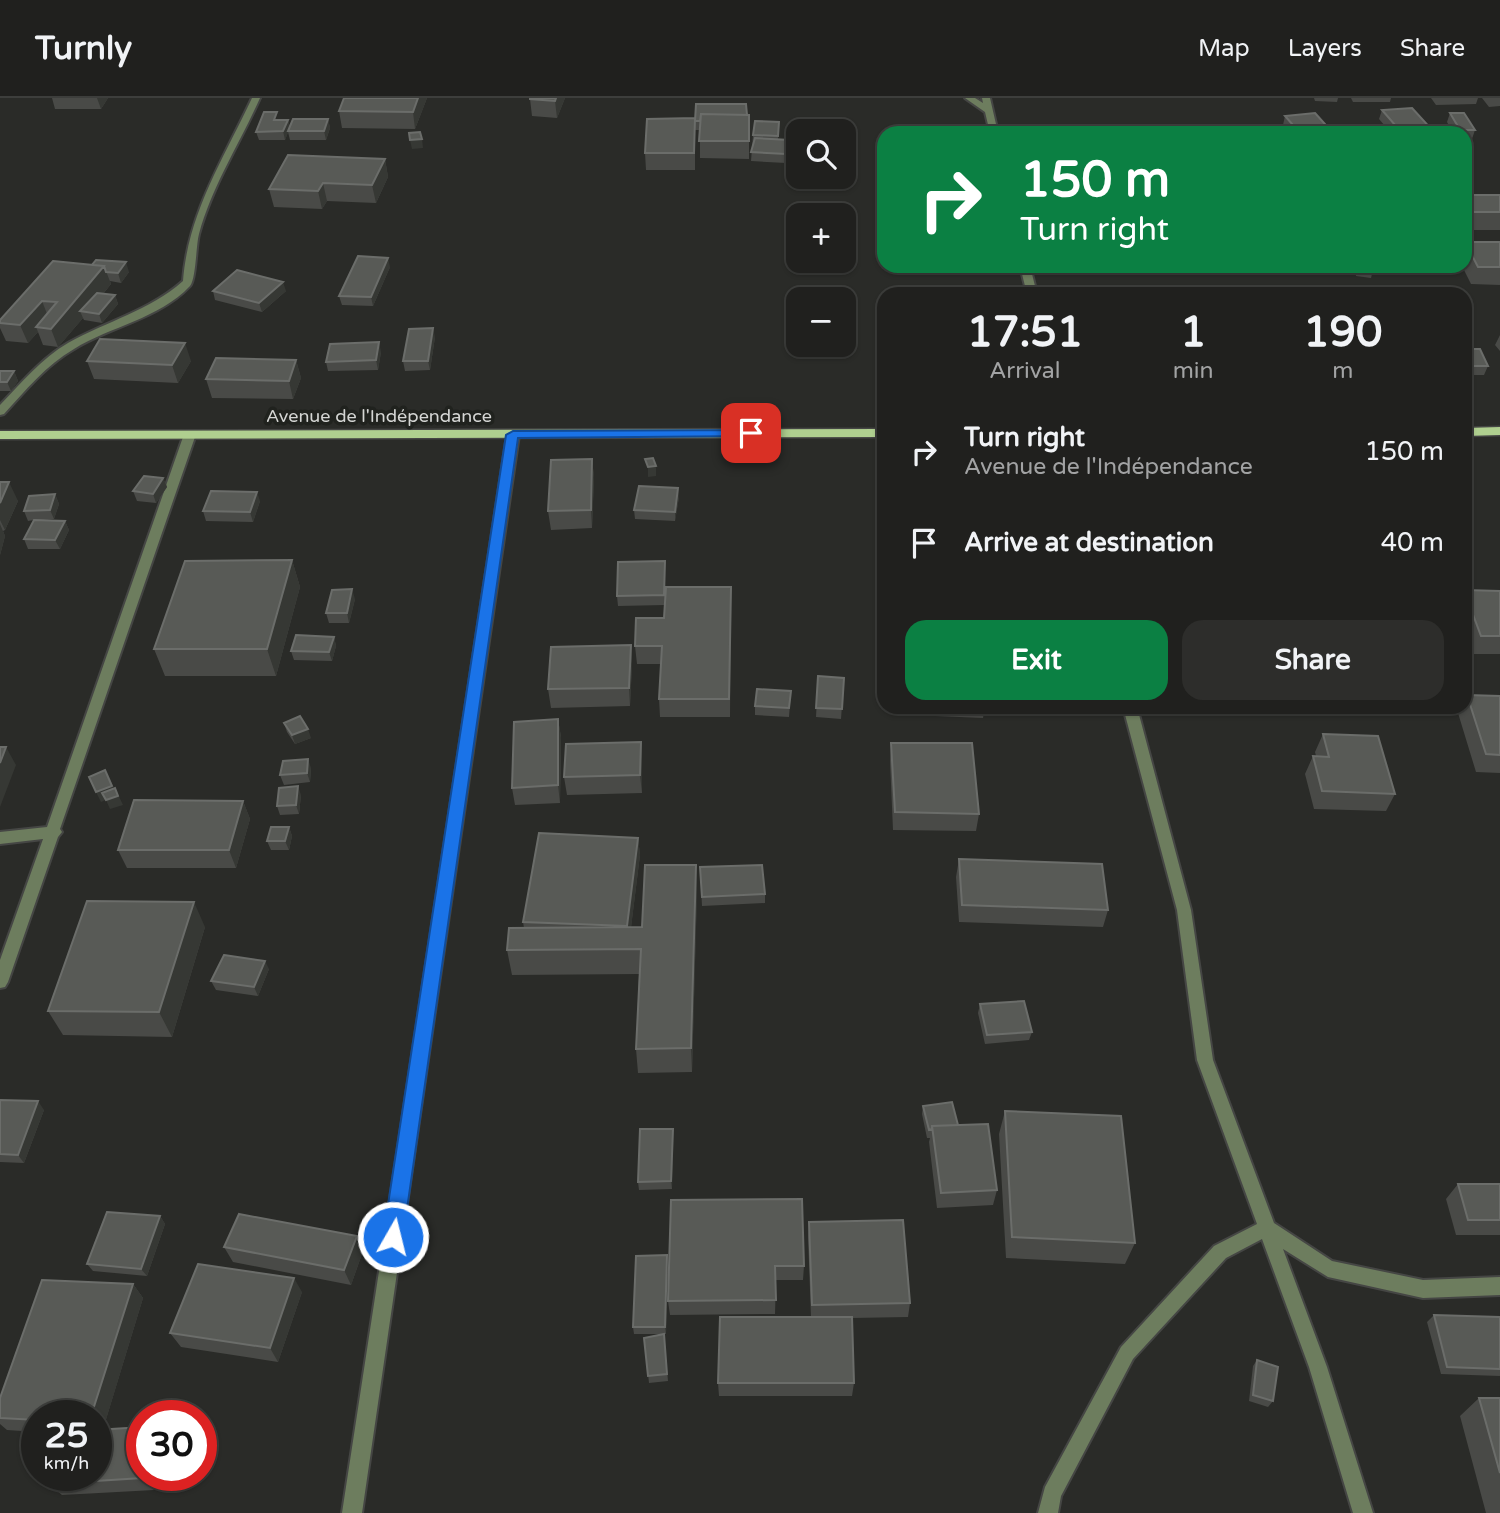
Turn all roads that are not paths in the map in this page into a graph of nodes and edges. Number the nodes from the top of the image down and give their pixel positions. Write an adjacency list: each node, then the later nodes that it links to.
1 (256, 98): 6 (street)
2 (969, 98): 4 (street)
3 (986, 98): 4 (street)
4 (989, 111): 5 (street)
5 (992, 126)
6 (0, 412)
7 (1500, 431): 8 (main road)
8 (1472, 432)
9 (877, 433): 11 (main road, Avenue de l'Indépendance)
10 (0, 435): 12 (main road, Avenue de l'Indépendance)
11 (513, 435): 12 (main road, Avenue de l'Indépendance); 19 (street)
12 (189, 437): 14 (street)
13 (1132, 714): 17 (street)
14 (55, 832): 15 (street); 16 (street)
15 (0, 838)
16 (0, 982)
17 (1266, 1228): 18 (street); 20 (street); 21 (street)
18 (1500, 1286)
19 (352, 1513)
20 (1048, 1513)
21 (1363, 1513)

